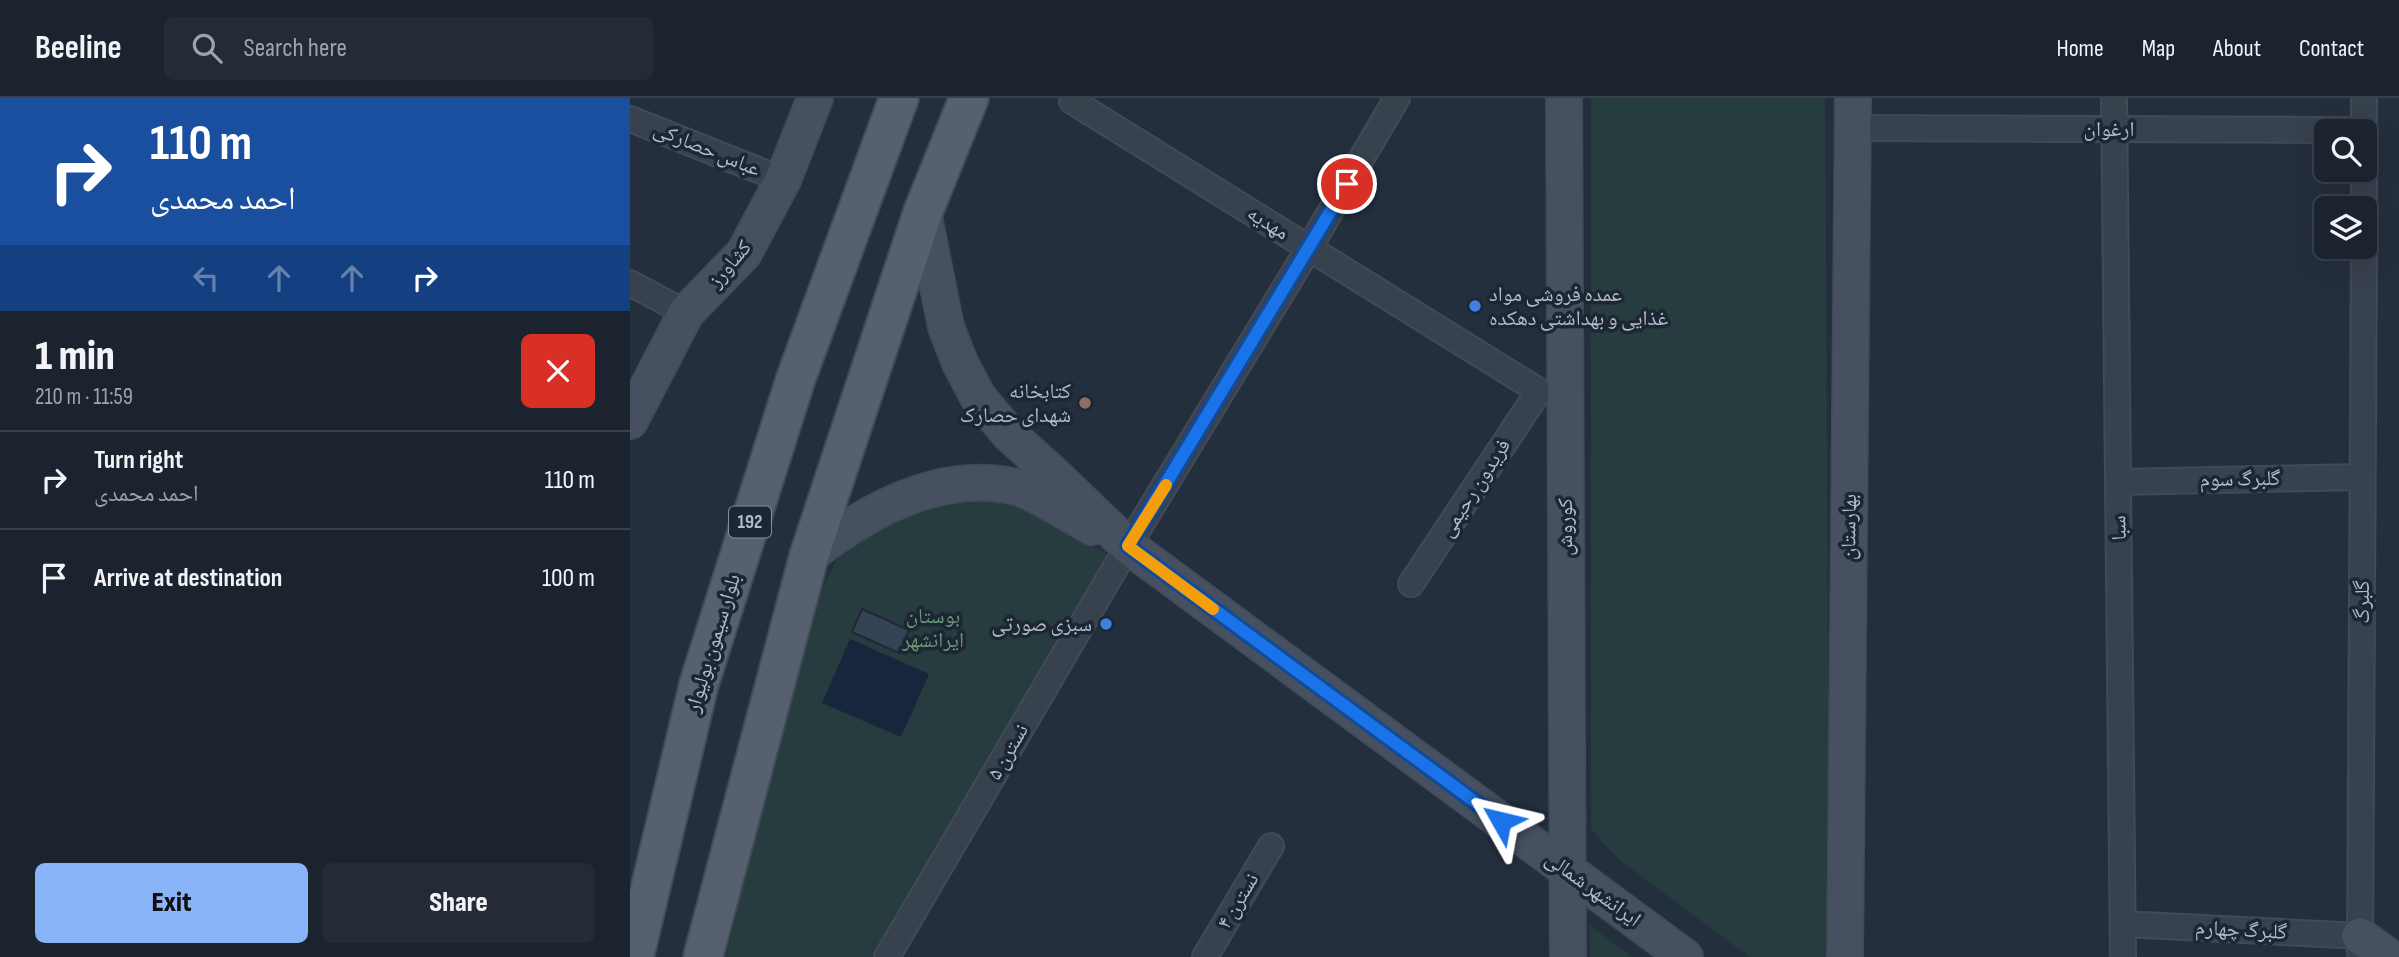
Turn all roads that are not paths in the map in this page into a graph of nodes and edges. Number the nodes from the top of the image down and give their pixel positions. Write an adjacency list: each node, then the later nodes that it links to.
1 (815, 98): 14 (street, کشاورز)
2 (899, 98): 31 (main road, بلوار سیمون بولیوار / 192)
3 (969, 98): 15 (main road)
4 (1073, 98): 16 (street, مهدیه)
5 (1397, 98): 16 (street, نسترن ۵)
6 (1564, 98): 28 (street, کوروش)
7 (2115, 98): 12 (street, سبا)
8 (2364, 98): 11 (street)
9 (1853, 113): 12 (street, ارغوان); 37 (street, بهارستان)
10 (630, 119): 14 (street, عباس حصارکی)
11 (2364, 119)
12 (2115, 129): 13 (street, ارغوان); 23 (street, سبا)
13 (2314, 131)
14 (783, 180): 19 (street, کشاورز)
15 (923, 212): 24 (street); 25 (main road)
16 (1309, 248): 20 (street, مهدیه); 24 (street, نسترن ۵)
17 (2364, 259): 22 (street, گلبرگ)
18 (630, 283): 19 (street)
19 (687, 313): 21 (street, کشاورز)
20 (1539, 391): 26 (street, فریدون رحیمی)
21 (630, 421)
22 (2362, 477): 23 (street, گلبرگ سوم); 30 (street, گلبرگ)
23 (2118, 482): 29 (street, سبا)
24 (1128, 546): 25 (street); 28 (street, ایرانشهر شمالی); 33 (street, نسترن ۵)
25 (809, 556): 32 (main road)
26 (1411, 584)
27 (1271, 846): 34 (street, نسترن ۴)
28 (1567, 870): 35 (street, کوروش); 36 (street, ایرانشهر شمالی)
29 (2123, 924): 30 (street, گلبرگ چهارم); 38 (street, سبا)
30 (2360, 946): 39 (street)
31 (634, 957)
32 (703, 957)
33 (887, 957)
34 (1205, 957)
35 (1568, 957)
36 (1685, 957)
37 (1845, 957)
38 (2123, 957)
39 (2389, 957)

